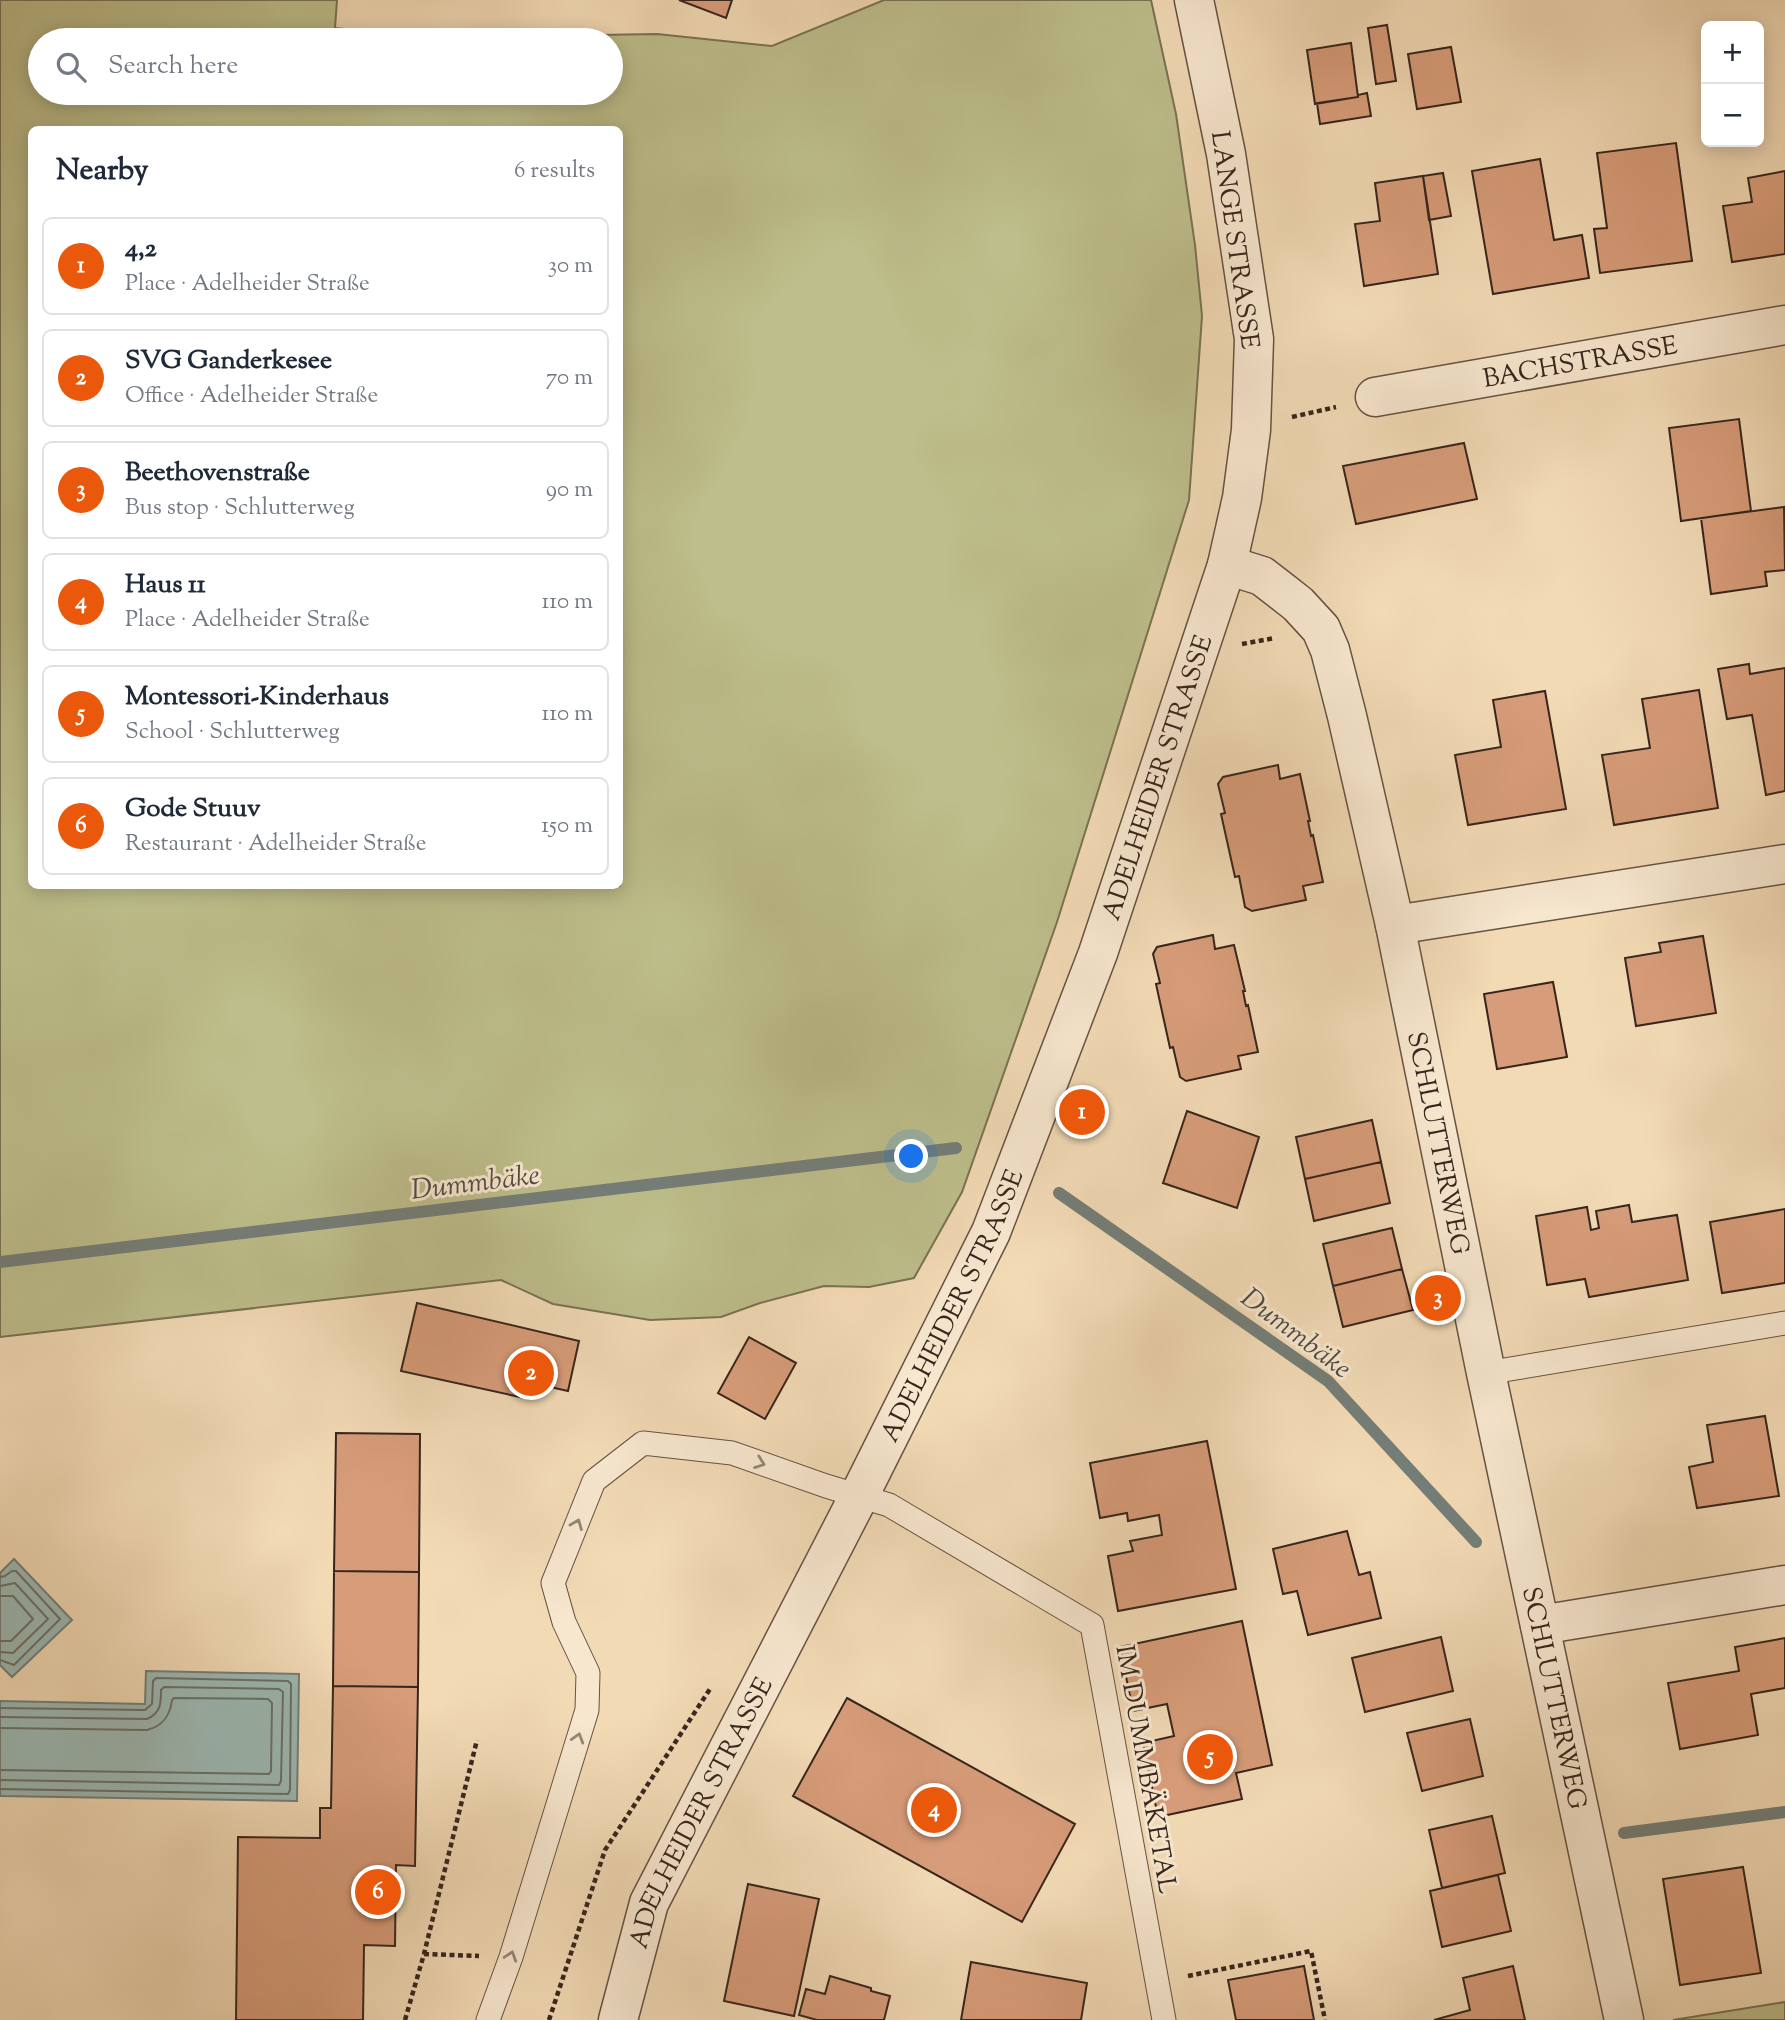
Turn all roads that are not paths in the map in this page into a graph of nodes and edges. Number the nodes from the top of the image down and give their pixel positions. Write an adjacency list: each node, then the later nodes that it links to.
1 (1194, 0): 4 (street, LANGE STRASSE)
2 (1785, 325): 3 (street, BACHSTRASSE)
3 (1375, 397)
4 (1227, 565): 6 (street, SCHLUTTERWEG); 9 (street, ADELHEIDER STRASSE)
5 (1785, 864): 6 (street)
6 (1395, 925): 8 (street, SCHLUTTERWEG)
7 (1785, 1322): 8 (lane)
8 (1486, 1373): 11 (street, SCHLUTTERWEG)
9 (842, 1491): 12 (lane, IM DUMMBÄKETAL, one-way to 9); 13 (street, ADELHEIDER STRASSE); 14 (lane, IM DUMMBÄKETAL)
10 (1785, 1585): 11 (street)
11 (1540, 1625): 15 (street, SCHLUTTERWEG)
12 (488, 2020)
13 (618, 2020)
14 (1164, 2020)
15 (1623, 2020)

